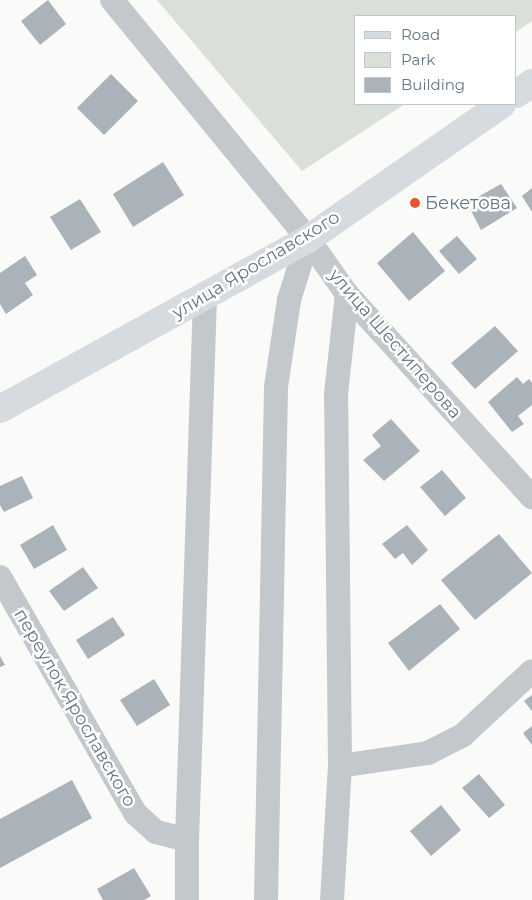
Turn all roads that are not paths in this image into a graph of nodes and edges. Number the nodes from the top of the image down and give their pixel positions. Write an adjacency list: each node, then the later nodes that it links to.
1 (112, 0): 5 (street, улица Шестиперова)
2 (532, 83): 3 (main road)
3 (517, 93)
4 (501, 105): 5 (main road, улица Ярославского)
5 (308, 239): 6 (street, улица Шестиперова); 7 (main road, улица Ярославского); 15 (street)
6 (347, 294): 9 (street, улица Шестиперова); 12 (street)
7 (205, 298): 8 (main road, улица Ярославского); 13 (street)
8 (0, 409)
9 (532, 497)
10 (0, 577): 13 (street, переулок Ярославского)
11 (532, 671): 12 (street)
12 (340, 766): 16 (street)
13 (188, 840): 14 (street)
14 (187, 900)
15 (266, 900)
16 (332, 900)

